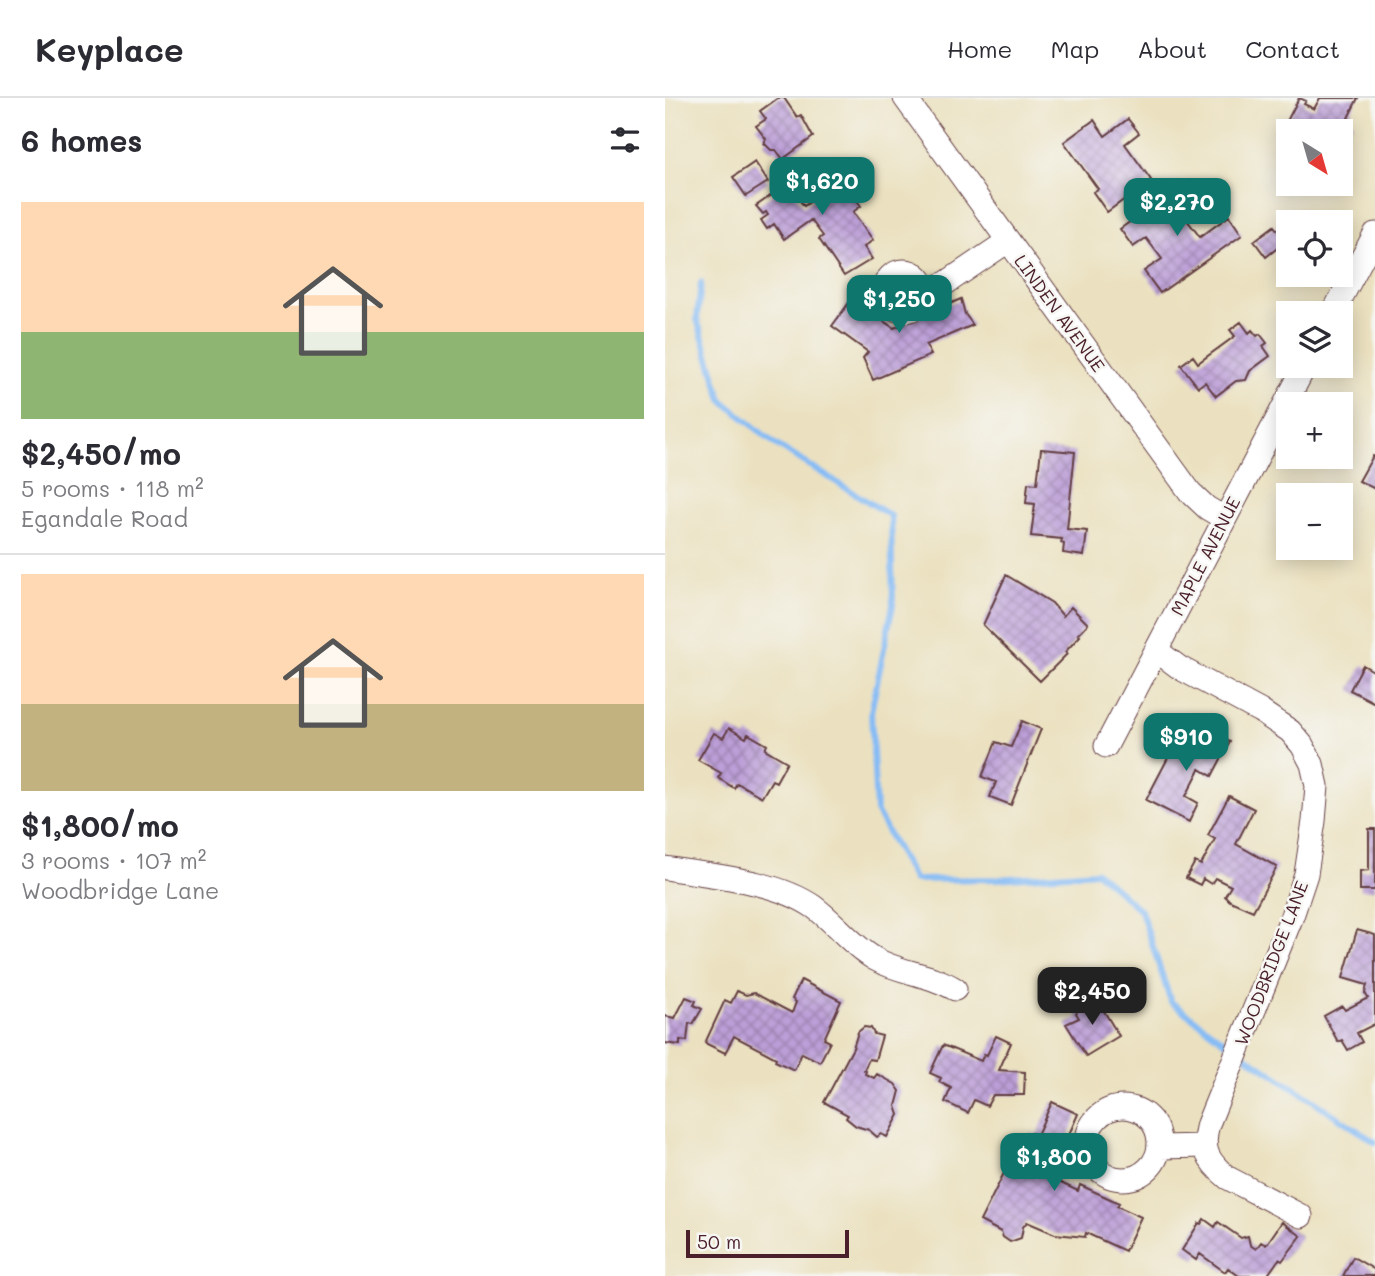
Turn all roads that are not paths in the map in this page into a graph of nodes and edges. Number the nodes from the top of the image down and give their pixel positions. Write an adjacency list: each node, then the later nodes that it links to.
1 (905, 98): 3 (street, LINDEN AVENUE)
2 (1375, 234): 5 (street)
3 (1008, 241): 4 (street); 7 (street, LINDEN AVENUE)
4 (924, 292)
5 (1339, 301)
6 (1299, 378): 7 (street, MAPLE AVENUE)
7 (1224, 519): 8 (street, MAPLE AVENUE)
8 (1157, 650): 9 (street, MAPLE AVENUE); 12 (street, WOODBRIDGE LANE)
9 (1107, 746)
10 (665, 868): 11 (street)
11 (955, 989)
12 (1205, 1146): 13 (street); 14 (street)
13 (1160, 1147)
14 (1301, 1216)

